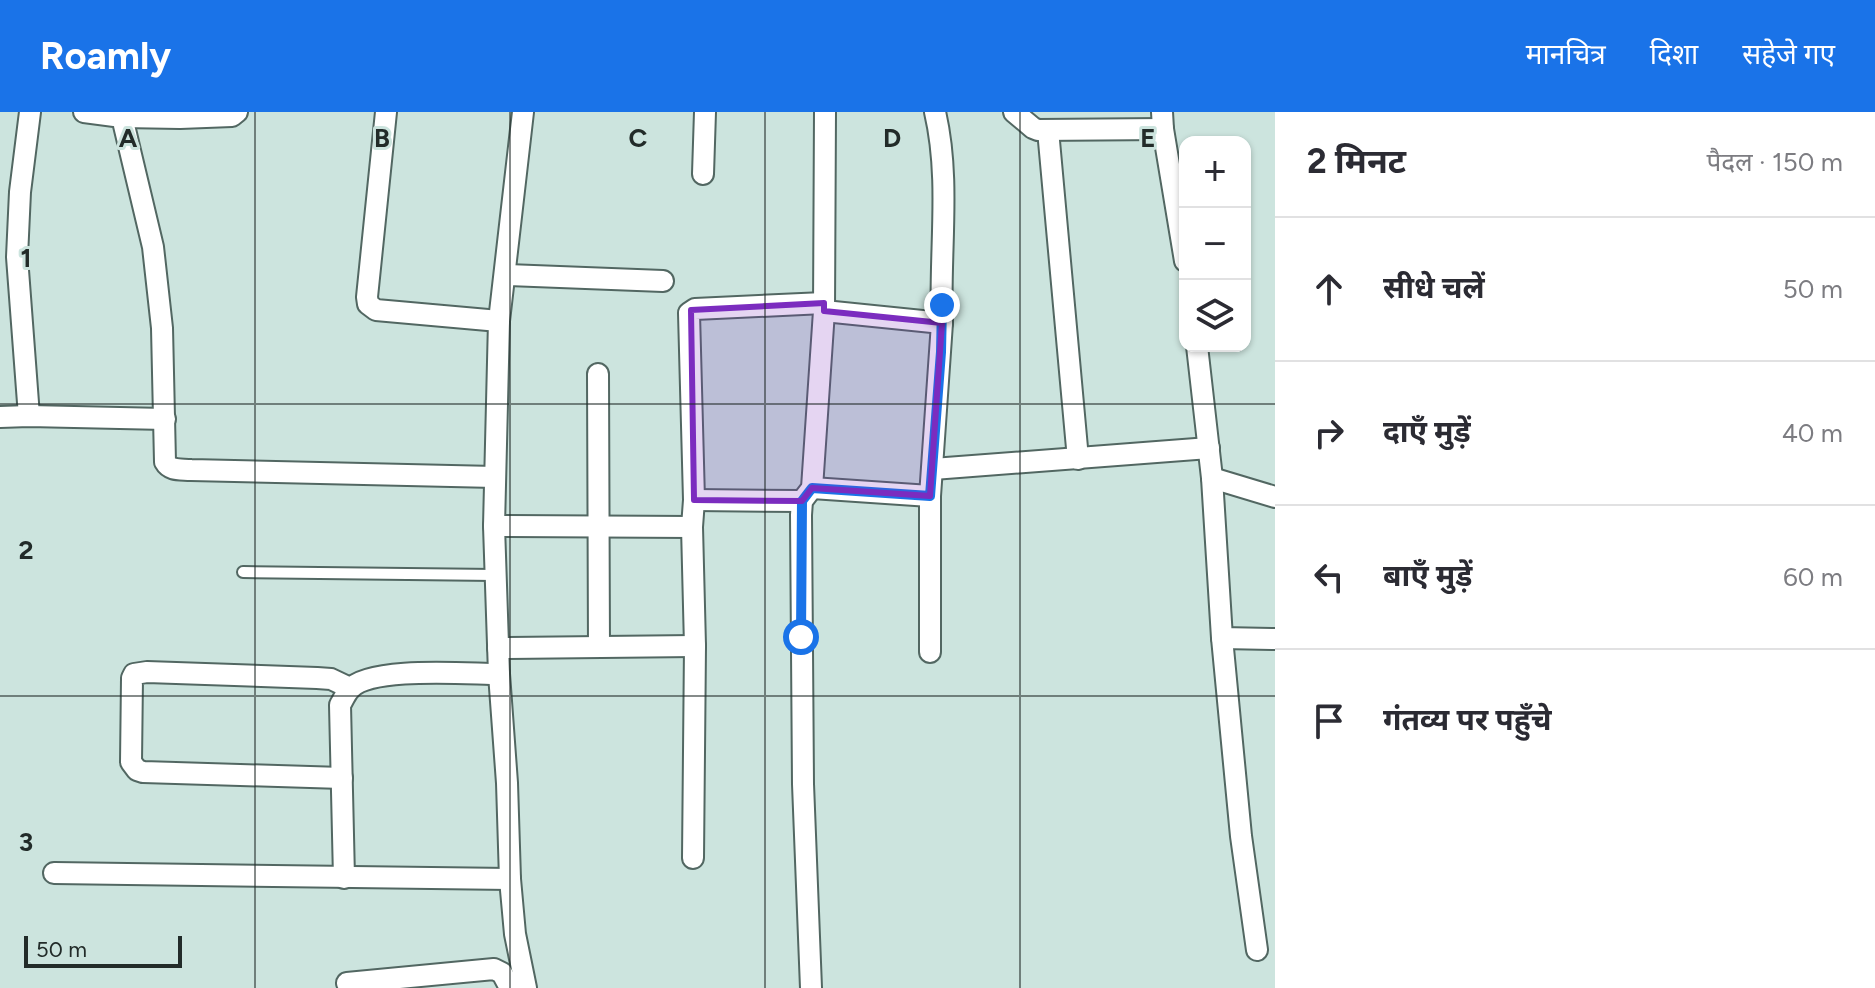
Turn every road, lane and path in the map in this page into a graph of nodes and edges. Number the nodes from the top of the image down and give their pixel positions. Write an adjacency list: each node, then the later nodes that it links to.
1 (30, 112): 22 (street)
2 (84, 112): 10 (street)
3 (237, 112): 10 (street)
4 (386, 112): 18 (street)
5 (523, 112): 15 (street)
6 (705, 112): 13 (street)
7 (825, 112): 17 (street)
8 (935, 112): 19 (street)
9 (1014, 112): 12 (street)
10 (122, 117): 24 (street)
11 (1162, 121): 12 (street); 14 (street)
12 (1048, 130): 26 (street)
13 (703, 174)
14 (1179, 224)
15 (505, 275): 16 (street); 18 (street)
16 (663, 281)
17 (824, 307): 19 (street); 30 (street); 33 (street)
18 (499, 321): 28 (street)
19 (942, 323): 27 (street)
20 (1198, 352): 25 (street)
21 (598, 374): 35 (street)
22 (29, 416): 23 (street); 24 (street)
23 (0, 417)
24 (165, 419): 28 (street)
25 (1209, 448): 26 (street); 29 (street)
26 (1078, 459): 27 (street)
27 (933, 469): 31 (street)
28 (495, 477): 34 (street)
29 (1212, 478): 32 (street); 39 (street)
30 (807, 495): 31 (street); 33 (street); 56 (street)
31 (930, 496): 44 (street)
32 (1275, 497)
33 (694, 500): 36 (street)
34 (494, 526): 35 (street); 38 (street)
35 (598, 527): 36 (street); 42 (street)
36 (692, 527): 41 (street)
37 (243, 572): 38 (lane)
38 (495, 575): 43 (street)
39 (1222, 638): 40 (street); 52 (street)
40 (1275, 639)
41 (695, 646): 42 (street); 48 (street)
42 (599, 647): 43 (street)
43 (498, 648): 45 (street)
44 (930, 652)
45 (499, 674): 46 (street); 51 (street)
46 (350, 688): 47 (street); 47 (street)
47 (342, 778): 50 (street)
48 (693, 858)
49 (54, 873): 50 (street)
50 (344, 878): 51 (street)
51 (510, 879): 55 (street)
52 (1257, 950)
53 (347, 983): 54 (street)
54 (510, 988)
55 (526, 988)
56 (811, 988)

